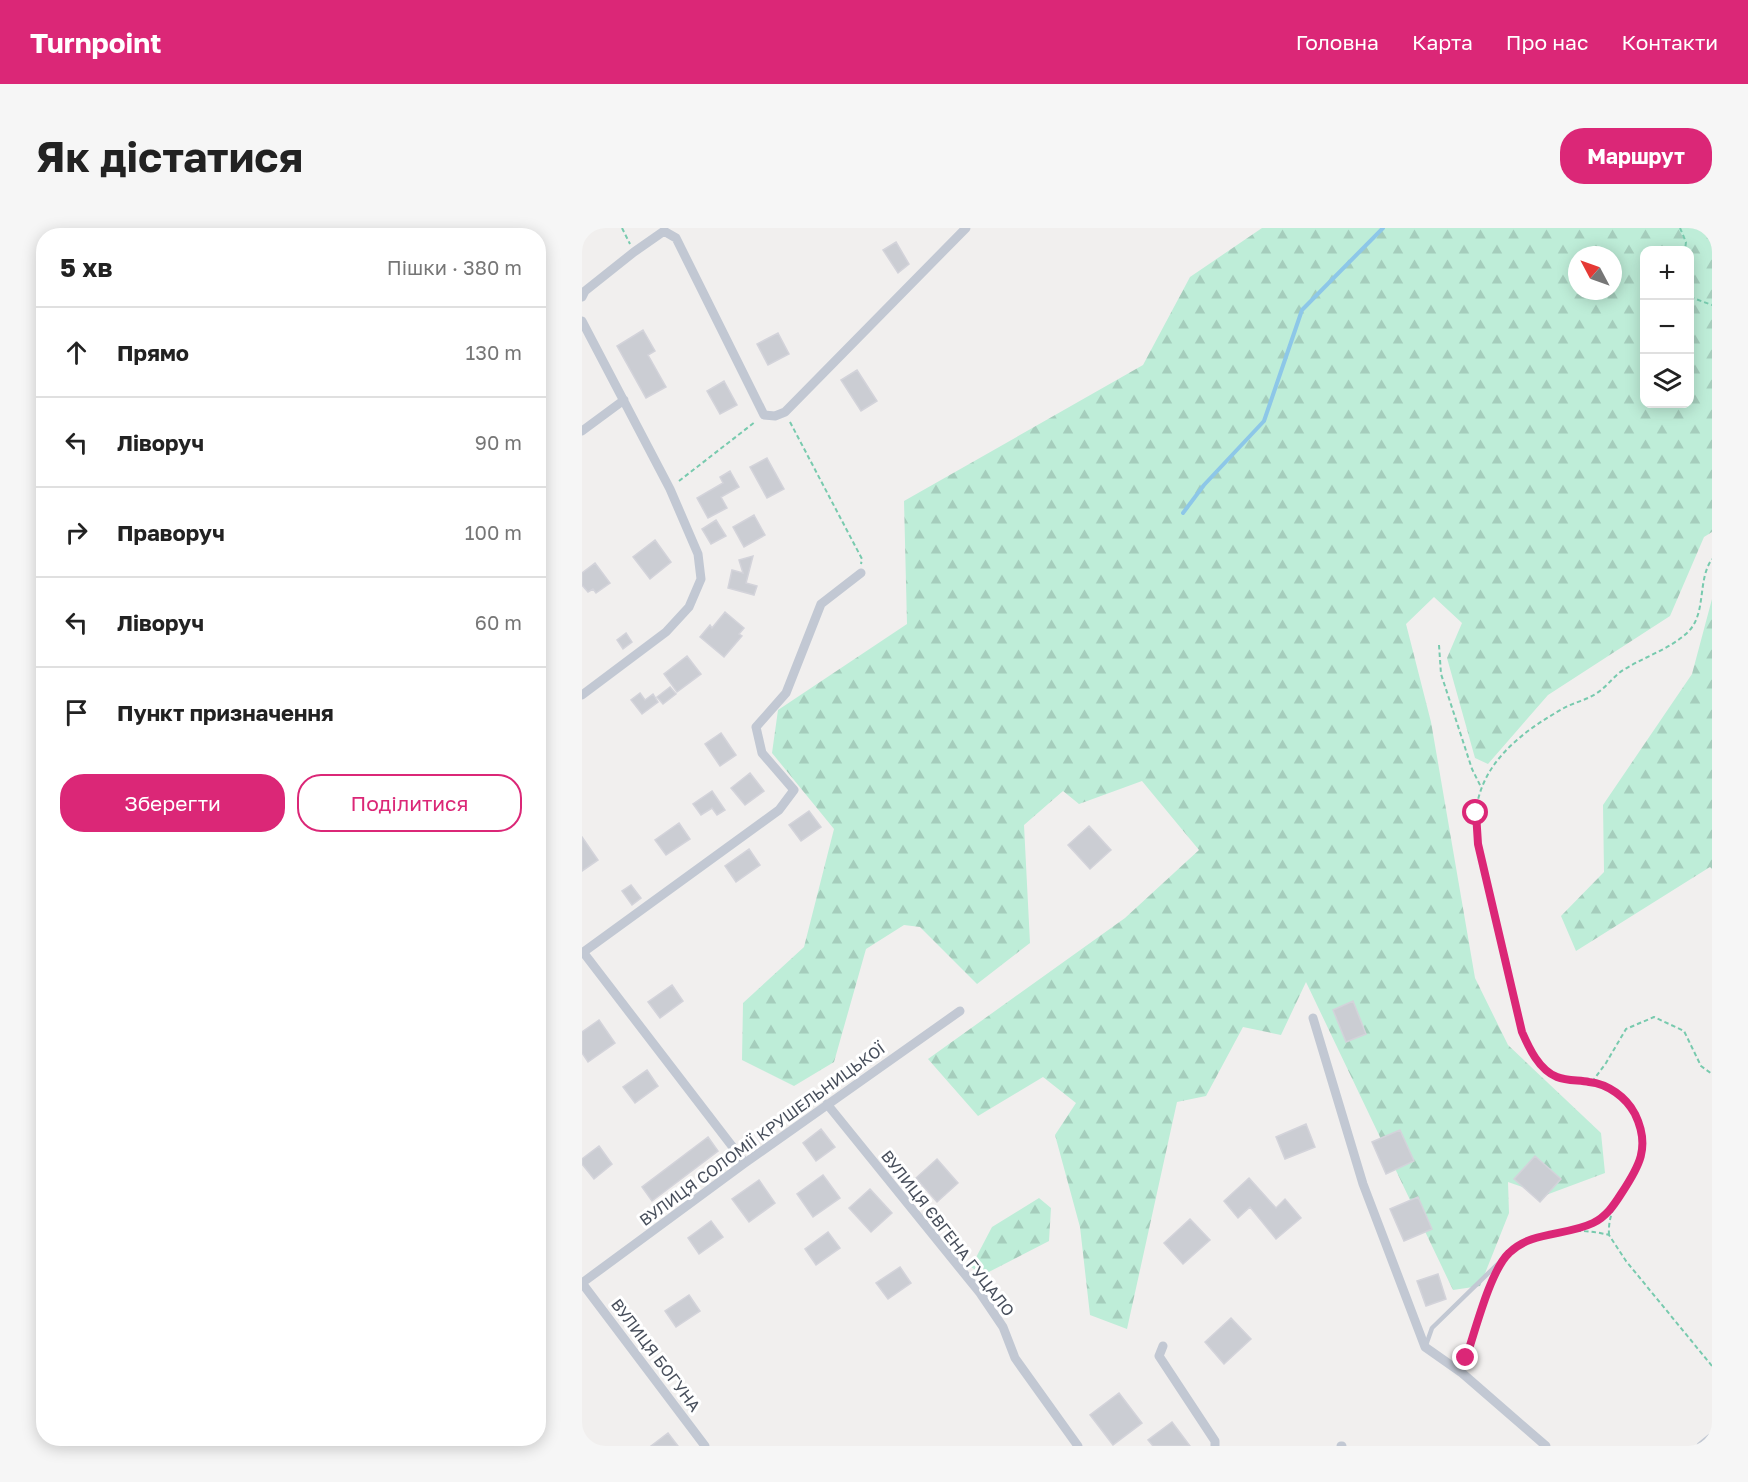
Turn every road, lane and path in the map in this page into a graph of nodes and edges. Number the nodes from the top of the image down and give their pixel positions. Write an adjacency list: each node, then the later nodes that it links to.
1 (622, 228): 5 (path)
2 (966, 228): 11 (street)
3 (1680, 228): 4 (path)
4 (1686, 246)
5 (634, 252): 6 (street); 12 (street)
6 (582, 297)
7 (1694, 299): 8 (path)
8 (1712, 305)
9 (582, 321): 10 (street)
10 (624, 399): 13 (street); 14 (street)
11 (785, 412): 12 (street); 16 (path)
12 (764, 415): 14 (path)
13 (582, 431)
14 (670, 489): 18 (street)
15 (1712, 559): 19 (path)
16 (861, 573): 20 (street)
17 (1439, 645): 19 (path)
18 (582, 695)
19 (1481, 787): 24 (path)
20 (582, 952): 26 (street)
21 (960, 1011): 25 (street, ВУЛИЦЯ СОЛОМІЇ КРУШЕЛЬНИЦЬКОЇ)
22 (1312, 1018): 34 (street)
23 (1712, 1074): 24 (path)
24 (1592, 1082): 27 (path)
25 (827, 1104): 26 (street, ВУЛИЦЯ СОЛОМІЇ КРУШЕЛЬНИЦЬКОЇ); 39 (street, ВУЛИЦЯ ЄВГЕНА ГУЦАЛО)
26 (745, 1163): 32 (street, ВУЛИЦЯ СОЛОМІЇ КРУШЕЛЬНИЦЬКОЇ)
27 (1614, 1205): 28 (path); 29 (path)
28 (1569, 1230): 29 (path); 30 (path)
29 (1609, 1235): 35 (path)
30 (1508, 1254): 34 (lane)
31 (1495, 1277): 36 (path)
32 (582, 1283): 38 (street, ВУЛИЦЯ БОГУНА)
33 (1162, 1346): 40 (street)
34 (1425, 1347): 36 (street)
35 (1712, 1366)
36 (1462, 1373): 41 (street)
37 (1712, 1437): 42 (street)
38 (705, 1446)
39 (1078, 1446)
40 (1215, 1446)
41 (1545, 1446)
42 (1701, 1446)

